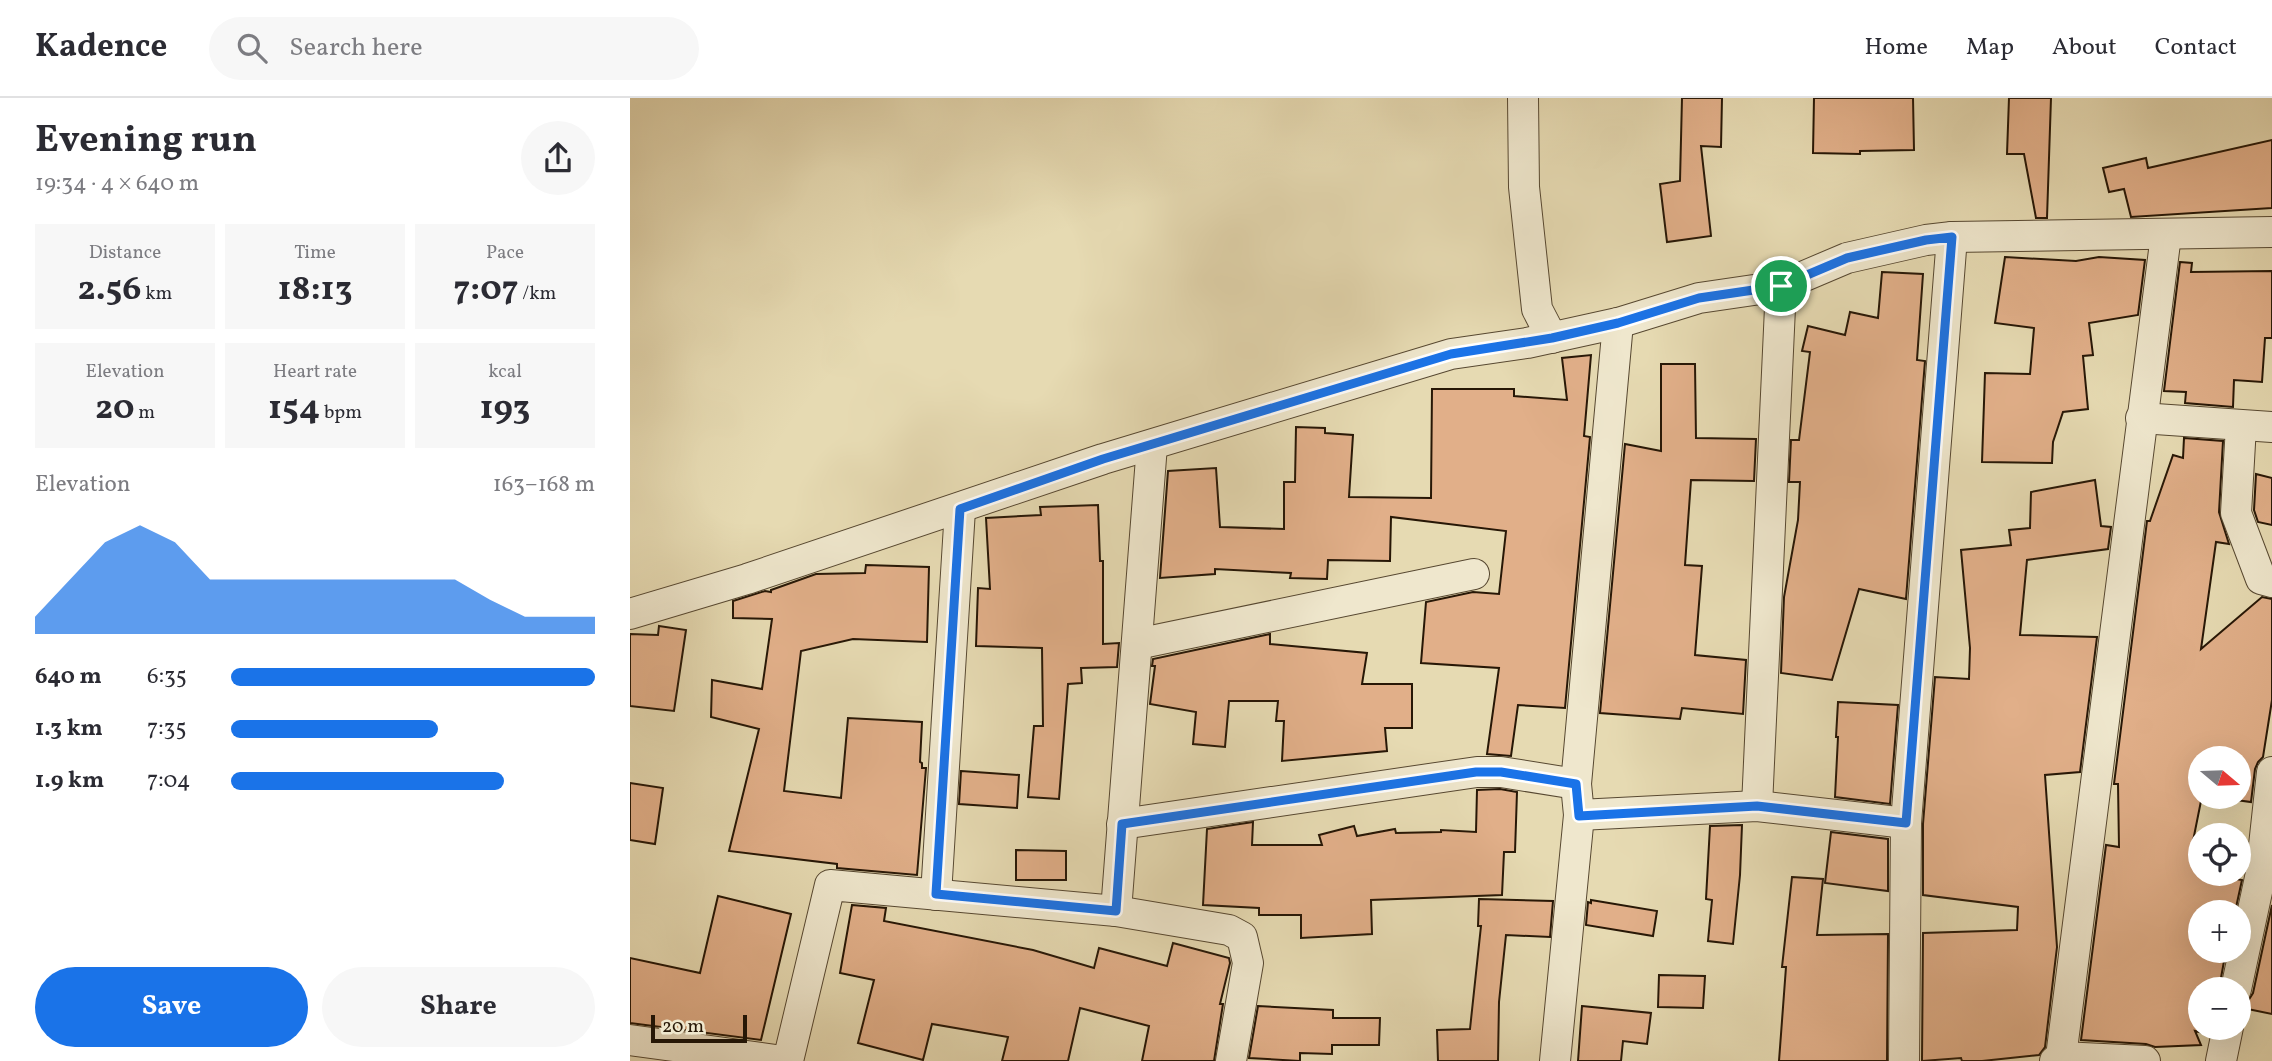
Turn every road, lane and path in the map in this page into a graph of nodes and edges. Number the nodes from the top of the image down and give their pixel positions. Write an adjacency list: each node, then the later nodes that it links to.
1 (1523, 98): 7 (street)
2 (2272, 232): 3 (street)
3 (2166, 235): 4 (street); 8 (street)
4 (1952, 237): 5 (street); 21 (street)
5 (1781, 286): 6 (street); 19 (street)
6 (1618, 323): 7 (street); 18 (street)
7 (1552, 338): 11 (street)
8 (2141, 418): 9 (street); 29 (street)
9 (2241, 426): 10 (street); 14 (street)
10 (2272, 427)
11 (1152, 445): 12 (street); 16 (street)
12 (960, 509): 15 (street); 24 (street)
13 (1474, 574): 16 (street)
14 (2272, 582)
15 (630, 614)
16 (1137, 644): 22 (street)
17 (2272, 772): 23 (street)
18 (1576, 784): 20 (street); 22 (street)
19 (1757, 806): 20 (street); 21 (street)
20 (1579, 816): 32 (street)
21 (1906, 823): 33 (street)
22 (1122, 824): 25 (street)
23 (2266, 874): 26 (street)
24 (936, 894): 25 (street); 30 (street)
25 (1116, 911): 31 (street)
26 (2239, 977)
27 (630, 1040): 30 (street)
28 (2225, 1040): 35 (street)
29 (2058, 1059): 34 (street)
30 (786, 1061)
31 (1231, 1061)
32 (1555, 1061)
33 (1904, 1061)
34 (2145, 1061)
35 (2221, 1061)

